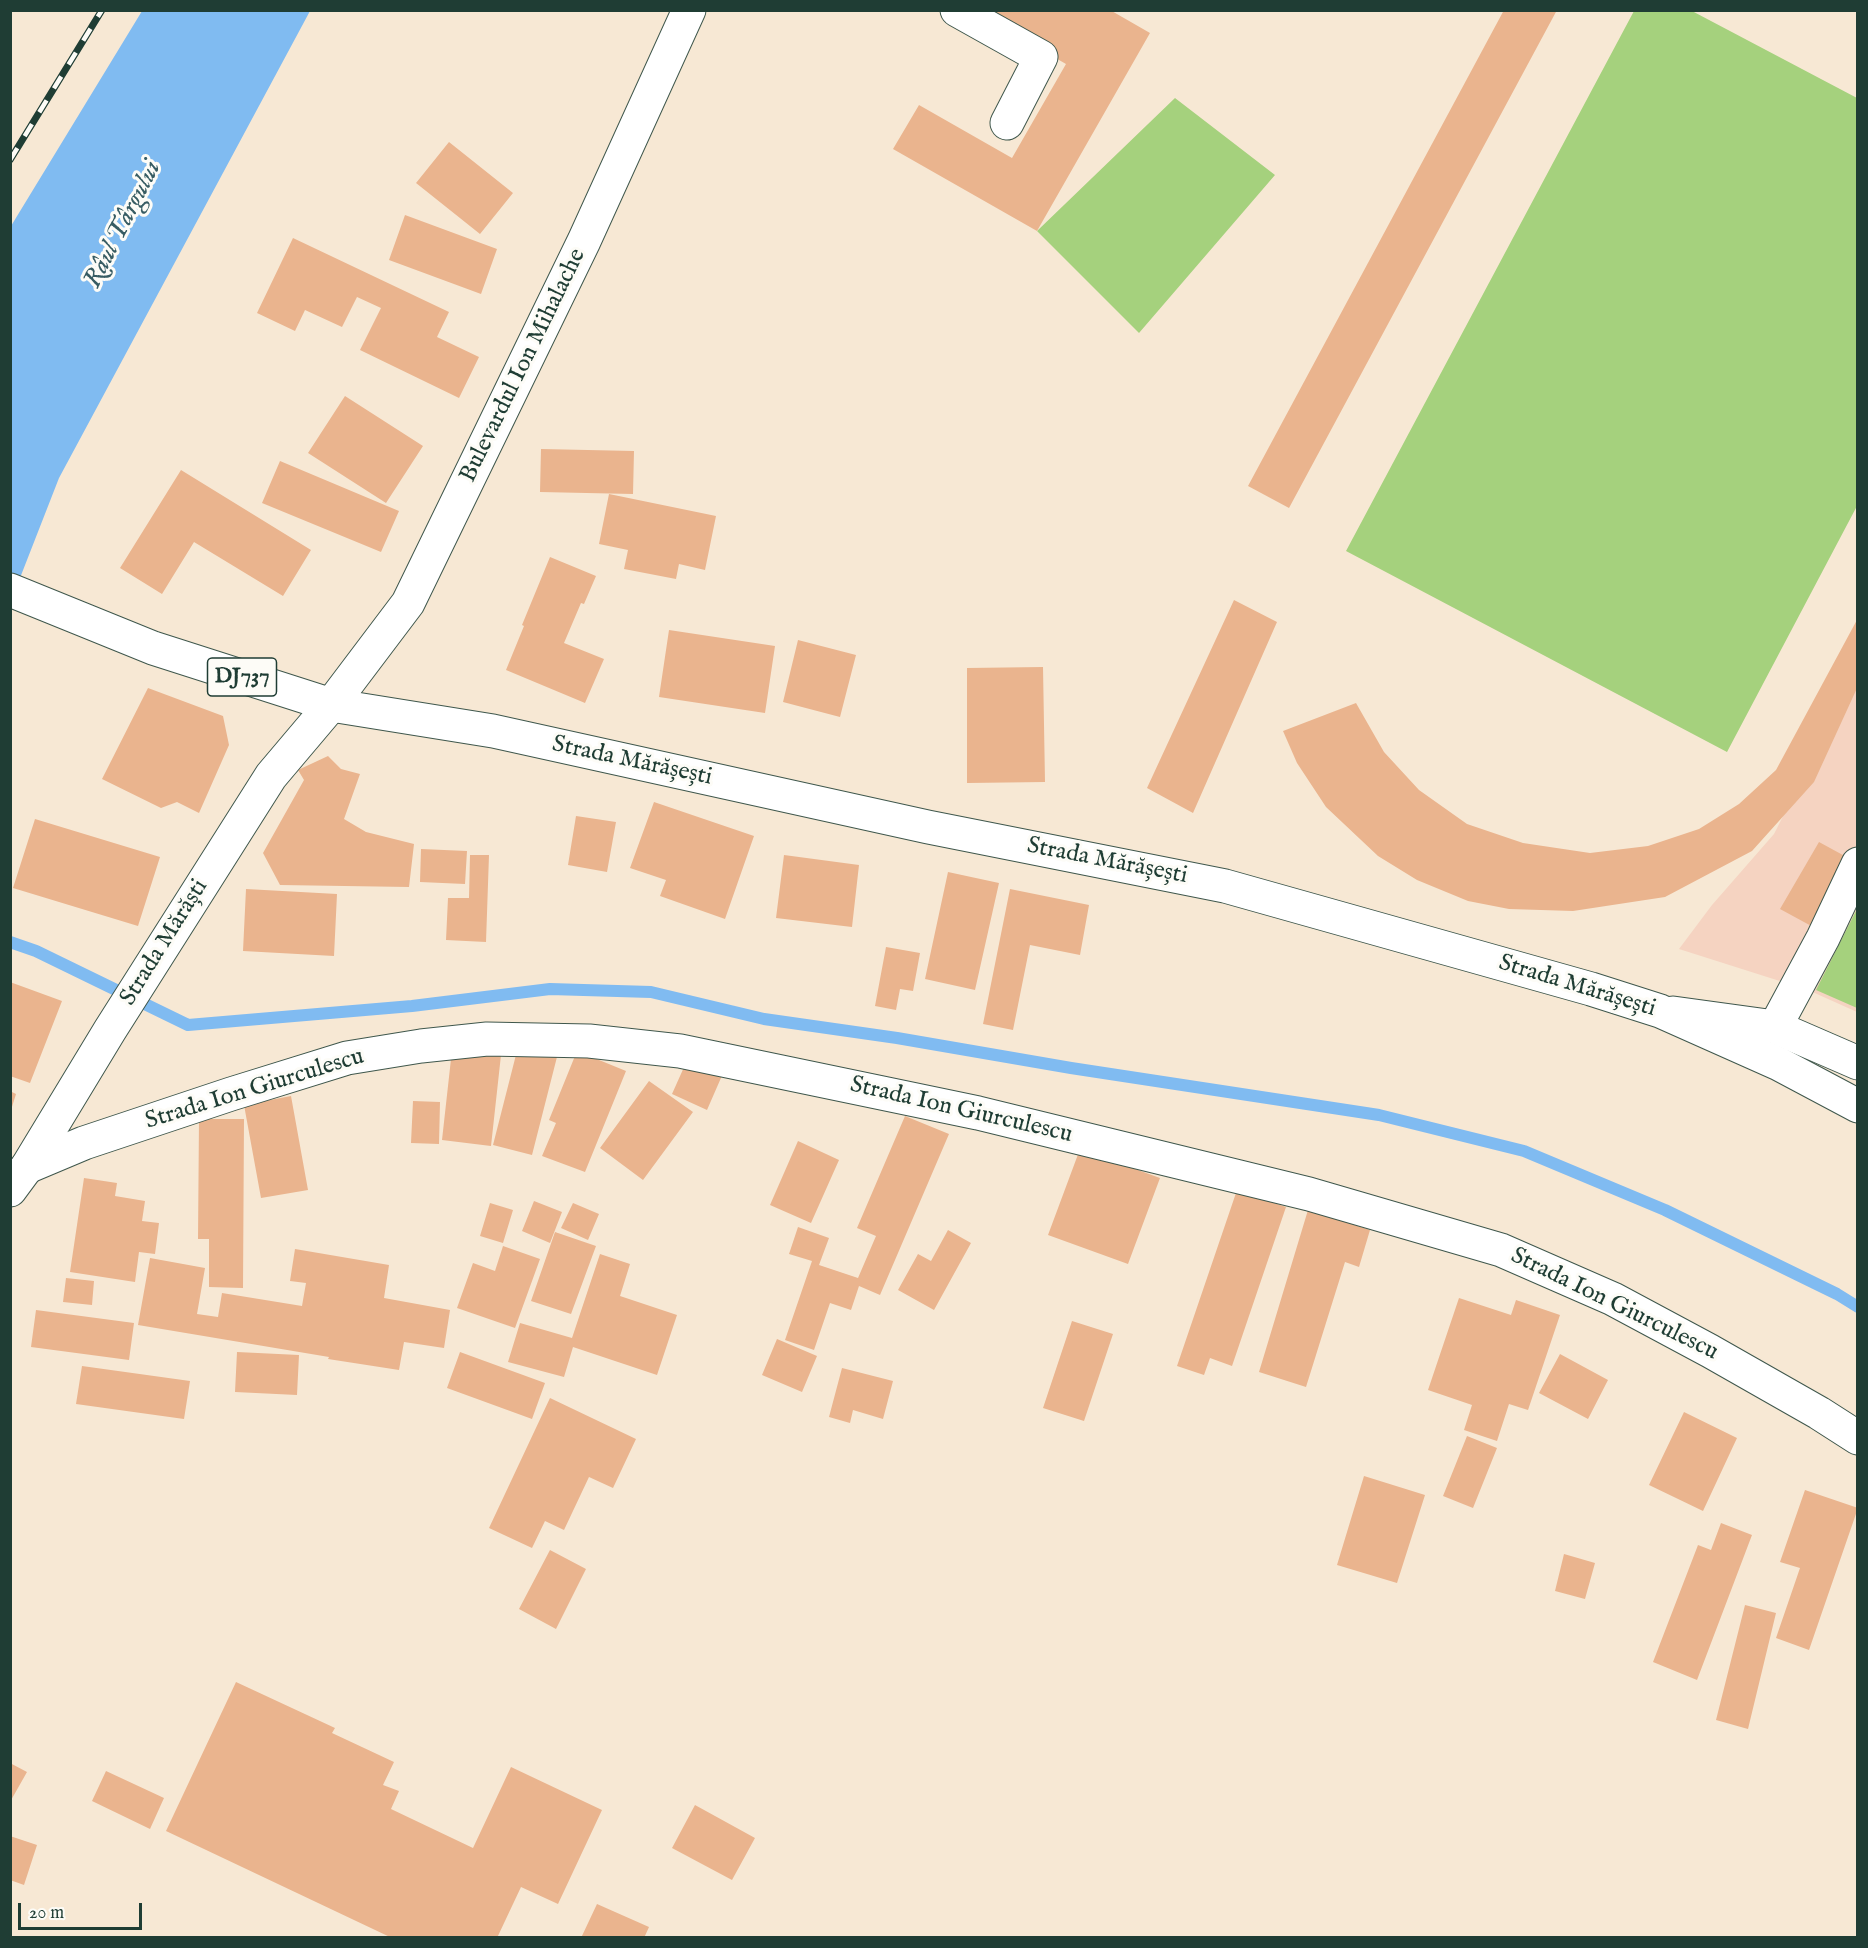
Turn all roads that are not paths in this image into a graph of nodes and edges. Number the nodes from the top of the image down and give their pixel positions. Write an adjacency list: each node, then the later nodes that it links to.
1 (689, 10): 5 (main road, Bulevardul Ion Mihalache)
2 (957, 10): 3 (main road)
3 (1007, 123)
4 (10, 590): 5 (main road, DJ737)
5 (331, 705): 7 (main road, Strada Mărășești / DJ737); 11 (main road, Strada Mărăști)
6 (1857, 864): 8 (main road)
7 (1660, 1011): 8 (main road); 10 (main road, Strada Mărășești / DJ737)
8 (1775, 1027): 9 (main road)
9 (1857, 1063)
10 (1857, 1106)
11 (19, 1178): 12 (main road, Strada Ion Giurculescu)
12 (1857, 1438)

